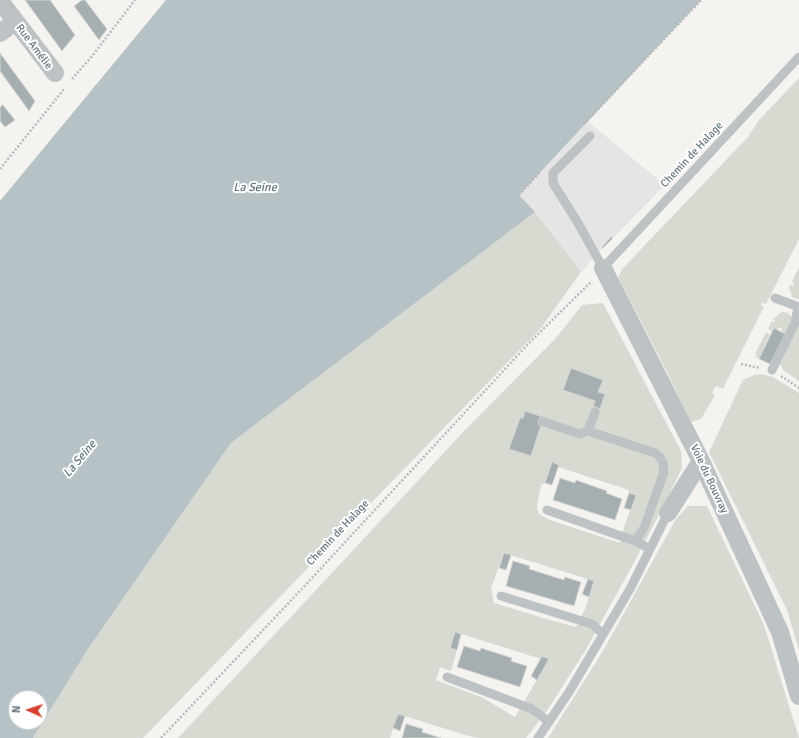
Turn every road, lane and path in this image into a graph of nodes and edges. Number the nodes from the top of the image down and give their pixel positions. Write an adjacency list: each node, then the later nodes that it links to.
1 (700, 0): 7 (path)
2 (0, 1): 3 (street, Rue Amélie)
3 (15, 22): 4 (street); 6 (street, Rue Amélie)
4 (0, 33)
5 (799, 57): 11 (lane, Chemin de Halage)
6 (54, 73)
7 (582, 127)
8 (590, 136): 11 (lane)
9 (545, 167): 10 (path)
10 (519, 195)
11 (603, 268): 18 (street, Voie du Bouvray); 28 (path, Chemin de Halage)
12 (775, 298): 13 (lane)
13 (798, 307): 14 (lane)
14 (772, 370)
15 (595, 412): 17 (lane)
16 (542, 421): 17 (lane)
17 (588, 431): 21 (lane)
18 (701, 461): 20 (street); 26 (street, Voie du Bouvray)
19 (547, 510): 21 (lane)
20 (668, 513): 22 (lane)
21 (635, 541): 22 (lane)
22 (650, 549): 24 (lane)
23 (501, 596): 24 (lane)
24 (603, 634): 27 (lane)
25 (448, 677): 27 (lane)
26 (799, 696)
27 (549, 722): 29 (lane)
28 (161, 738)
29 (538, 738)

